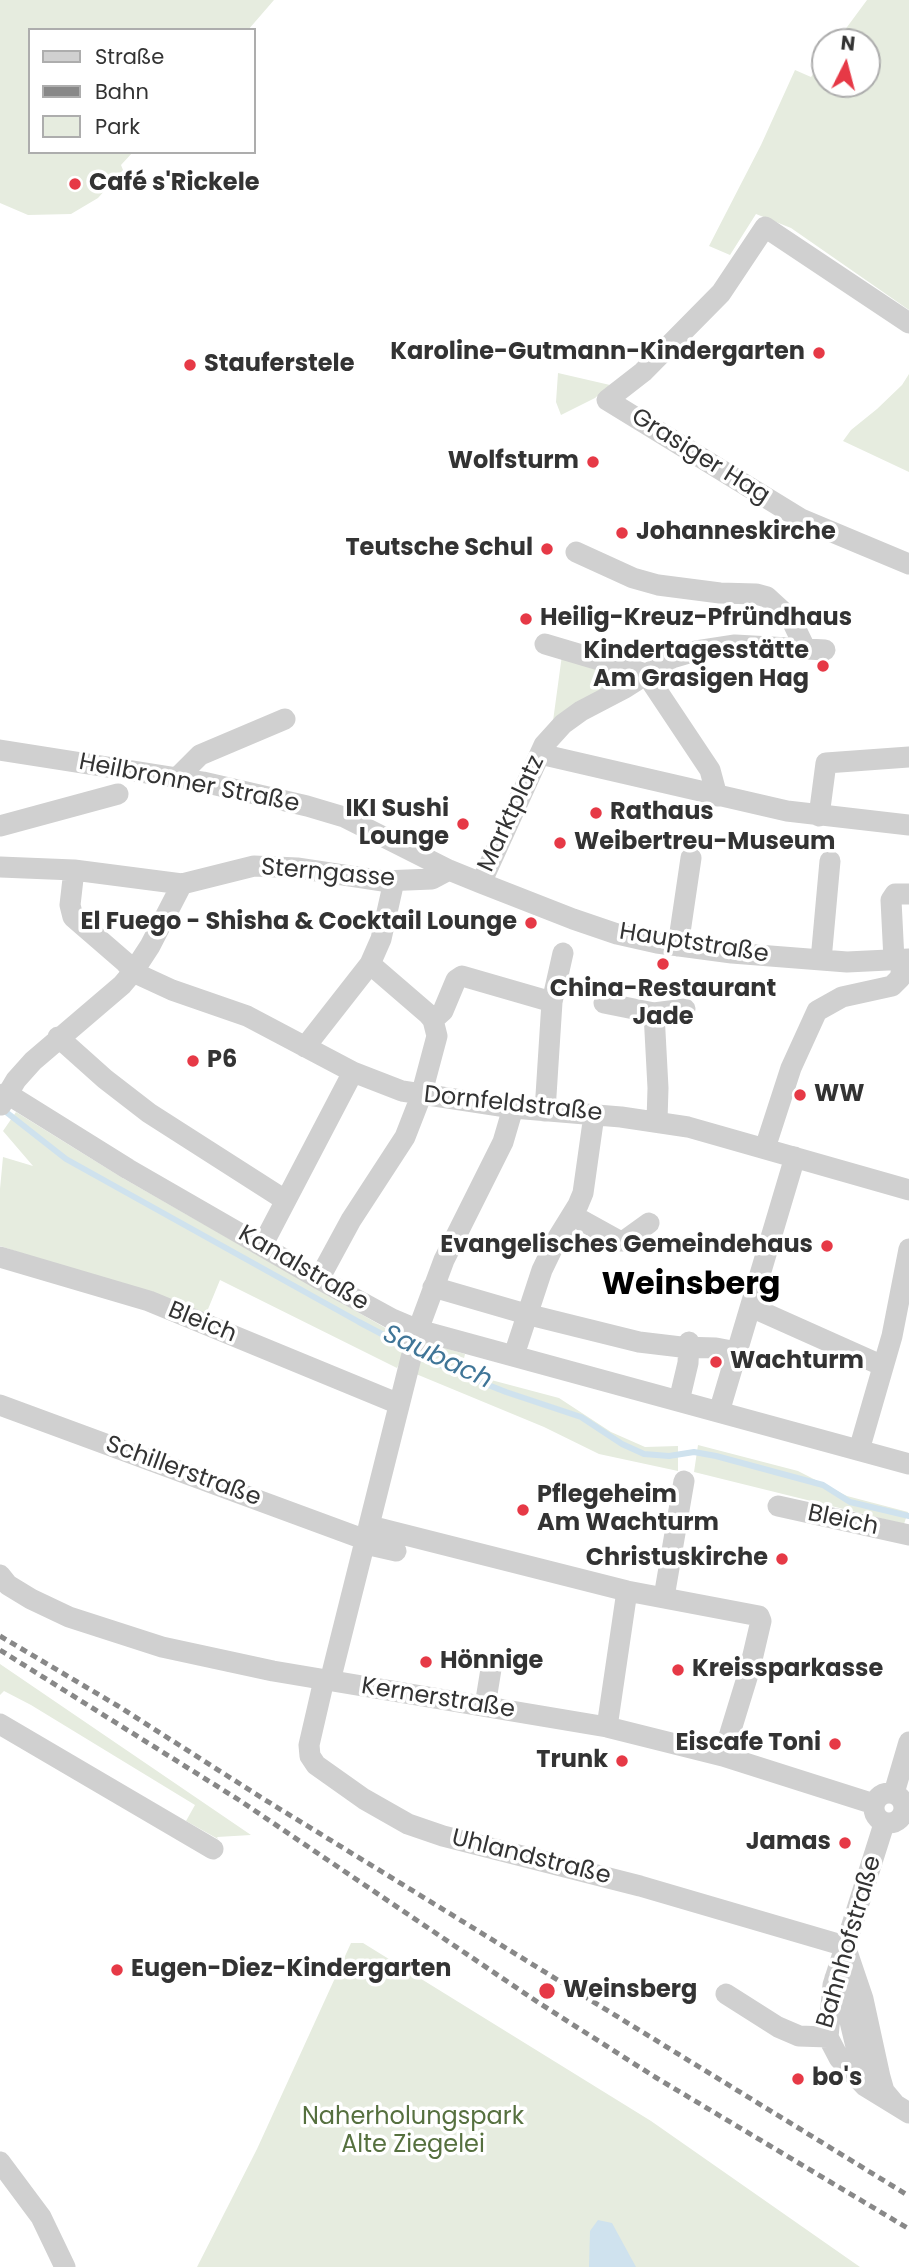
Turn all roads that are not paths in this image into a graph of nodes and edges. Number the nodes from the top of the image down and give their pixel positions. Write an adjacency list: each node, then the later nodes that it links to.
1 (909, 324): 3 (street, Grasiger Hag)
2 (576, 552): 5 (street)
3 (909, 564)
4 (545, 643): 5 (street)
5 (646, 674): 8 (street); 13 (street)
6 (547, 718): 8 (street)
7 (285, 719): 11 (street)
8 (542, 749): 13 (street); 23 (street, Marktplatz)
9 (0, 750): 11 (street, Heilbronner Straße)
10 (909, 757): 14 (street)
11 (177, 778): 21 (street, Heilbronner Straße)
12 (118, 794): 16 (street)
13 (718, 796): 14 (street)
14 (819, 816): 15 (street)
15 (909, 825)
16 (0, 826)
17 (691, 858): 26 (street)
18 (830, 861): 28 (street)
19 (0, 867): 20 (street)
20 (74, 870): 24 (street); 31 (street)
21 (449, 870): 22 (street, Sterngasse); 23 (street, Hauptstraße)
22 (394, 881): 24 (street, Sterngasse); 30 (street)
23 (481, 883): 26 (street, Hauptstraße)
24 (182, 884): 31 (street)
25 (909, 894): 29 (street)
26 (678, 946): 28 (street, Hauptstraße)
27 (563, 953): 32 (street)
28 (821, 960): 29 (street, Hauptstraße)
29 (902, 960): 46 (street)
30 (370, 964): 36 (street); 38 (street)
31 (133, 972): 37 (street); 38 (street, Dornfeldstraße)
32 (552, 1002): 36 (street); 43 (street)
33 (604, 1003): 35 (street)
34 (685, 1009): 35 (street)
35 (654, 1013): 45 (street)
36 (433, 1020): 40 (street)
37 (58, 1037): 41 (street); 49 (street)
38 (304, 1047): 39 (street, Dornfeldstraße)
39 (353, 1072): 40 (street, Dornfeldstraße); 49 (street)
40 (421, 1096): 42 (street, Dornfeldstraße); 55 (street)
41 (3, 1101): 52 (street, Kanalstraße)
42 (513, 1108): 43 (street, Dornfeldstraße); 56 (street)
43 (545, 1111): 44 (street, Dornfeldstraße)
44 (594, 1115): 45 (street, Dornfeldstraße); 50 (street)
45 (657, 1121): 46 (street, Dornfeldstraße)
46 (765, 1148): 47 (street, Dornfeldstraße)
47 (795, 1157): 48 (street, Dornfeldstraße); 57 (street)
48 (909, 1190)
49 (285, 1200): 52 (street)
50 (572, 1216): 51 (street); 58 (street)
51 (649, 1223)
52 (262, 1246): 55 (street, Kanalstraße)
53 (909, 1249): 63 (street)
54 (0, 1256): 65 (street, Bleich)
55 (319, 1279): 59 (street, Kanalstraße)
56 (433, 1287): 58 (street); 59 (street)
57 (751, 1307): 61 (street); 63 (street)
58 (526, 1314): 60 (street); 62 (street)
59 (416, 1337): 62 (street, Kanalstraße); 65 (street)
60 (689, 1345): 61 (street); 64 (street)
61 (737, 1352): 67 (street)
62 (514, 1355): 64 (street, Kanalstraße)
63 (883, 1366): 68 (street)
64 (678, 1401): 67 (street, Kanalstraße)
65 (399, 1404): 73 (street)
66 (0, 1405): 73 (street, Schillerstraße)
67 (719, 1412): 68 (street, Kanalstraße)
68 (859, 1450): 69 (street, Kanalstraße)
69 (909, 1464)
70 (684, 1481): 77 (street)
71 (778, 1507): 72 (street, Bleich)
72 (909, 1535)
73 (367, 1537): 74 (street); 76 (street); 79 (street)
74 (396, 1551)
75 (3, 1586): 79 (street, Kernerstraße)
76 (622, 1596): 77 (street); 82 (street)
77 (668, 1598): 84 (street)
78 (491, 1669): 80 (street)
79 (327, 1681): 80 (street, Kernerstraße); 90 (street, Uhlandstraße)
80 (485, 1706): 82 (street, Kernerstraße)
81 (0, 1724): 89 (street)
82 (607, 1727): 84 (street, Kernerstraße)
83 (909, 1742): 85 (street)
84 (723, 1756): 86 (street, Kernerstraße)
85 (894, 1793): 86 (street); 87 (street, Bahnhofstraße)
86 (874, 1804): 88 (street, Bahnhofstraße)
87 (906, 1815): 88 (street, Bahnhofstraße)
88 (884, 1824): 90 (street, Bahnhofstraße)
89 (213, 1849)
90 (845, 1947): 91 (street, Bahnhofstraße); 95 (street)
91 (835, 1978): 93 (street, Bahnhofstraße); 94 (street)
92 (726, 1994): 93 (street, Bahnhofstraße)
93 (828, 2037): 94 (street)
94 (865, 2087): 95 (street)
95 (903, 2109)
96 (0, 2162): 97 (street)
97 (65, 2267)

